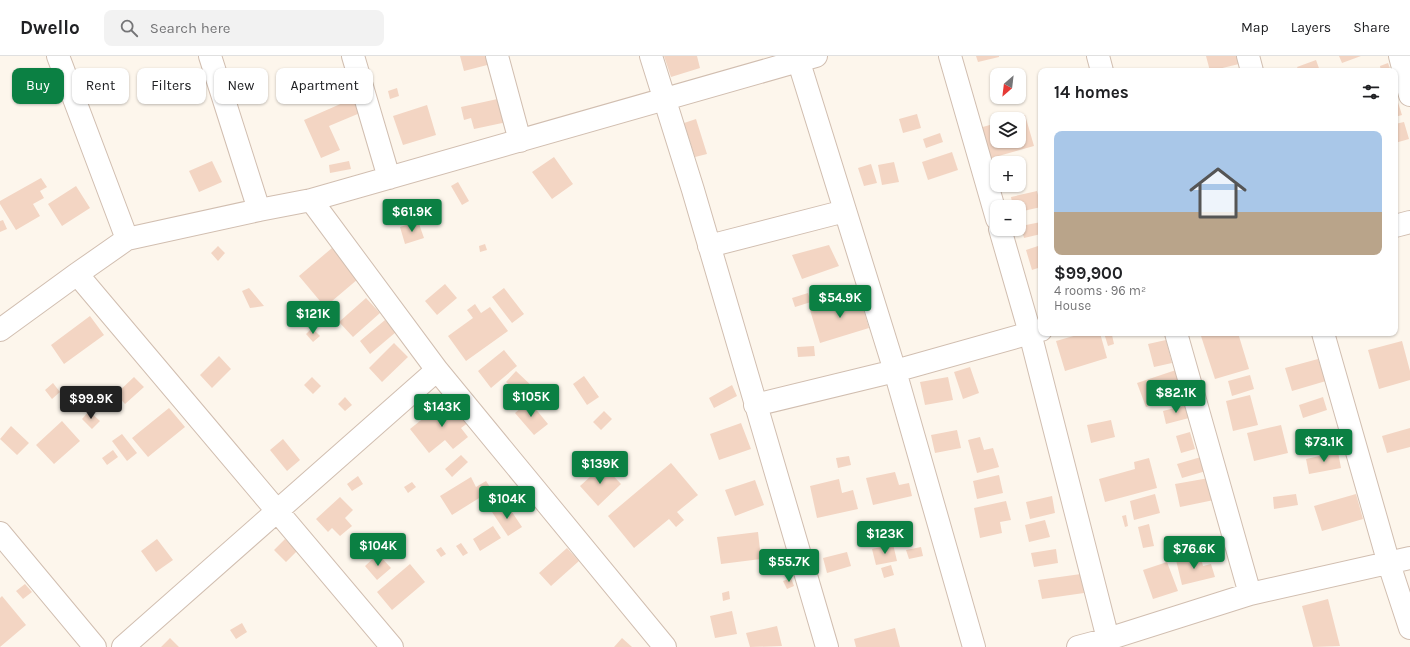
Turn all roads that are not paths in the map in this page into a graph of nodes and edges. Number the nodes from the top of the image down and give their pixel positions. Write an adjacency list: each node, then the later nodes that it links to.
1 (58, 56): 24 (street)
2 (210, 56): 19 (street)
3 (353, 56): 16 (street)
4 (497, 56): 15 (street)
5 (651, 56): 14 (street)
6 (950, 56): 18 (street)
7 (1098, 56): 11 (street)
8 (1248, 56): 12 (street)
9 (1400, 56): 13 (street)
10 (804, 58): 14 (street); 20 (street)
11 (1101, 68)
12 (1251, 68)
13 (1410, 95)
14 (664, 100): 15 (street); 25 (street)
15 (520, 141): 16 (street)
16 (389, 178): 17 (street)
17 (311, 200): 19 (street); 31 (street)
18 (992, 200)
19 (259, 210): 24 (street)
20 (845, 212): 25 (street); 32 (street)
21 (1410, 222): 22 (street)
22 (1398, 225)
23 (1002, 236): 28 (street)
24 (127, 239): 26 (street)
25 (709, 246): 33 (street)
26 (77, 274): 27 (street); 34 (street)
27 (0, 330)
28 (1036, 332): 32 (street); 40 (street)
29 (1177, 336): 38 (street)
30 (1325, 336): 37 (street)
31 (437, 370): 34 (street); 44 (street)
32 (895, 371): 33 (street); 46 (street)
33 (755, 406): 45 (street)
34 (277, 511): 42 (street); 43 (street)
35 (0, 533): 41 (street)
36 (1410, 558): 37 (street)
37 (1389, 564): 38 (street); 39 (street)
38 (1250, 594): 40 (street)
39 (1410, 628)
40 (1108, 639): 47 (street)
41 (95, 647)
42 (123, 647)
43 (392, 647)
44 (665, 647)
45 (826, 647)
46 (974, 647)
47 (1078, 647)

